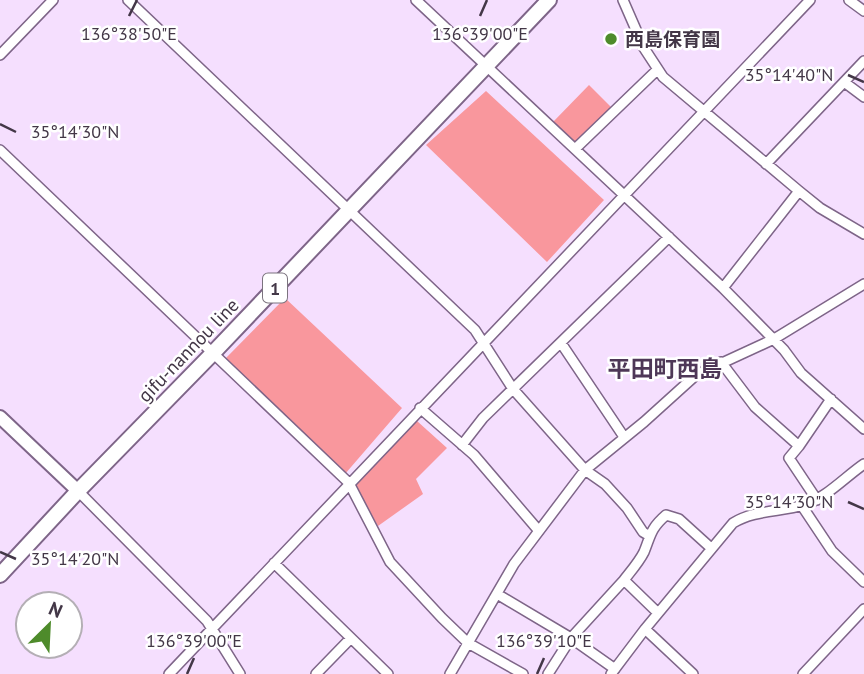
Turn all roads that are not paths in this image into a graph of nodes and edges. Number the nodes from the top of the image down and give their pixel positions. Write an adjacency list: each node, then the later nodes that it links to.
1 (53, 0): 9 (street)
2 (128, 0): 21 (street)
3 (416, 0): 11 (street)
4 (549, 0): 11 (main road, gifu-nannou line / 1)
5 (623, 0): 12 (street)
6 (810, 0): 15 (street)
7 (849, 0): 8 (street)
8 (864, 11)
9 (0, 55)
10 (864, 61): 13 (street)
11 (486, 65): 16 (street); 21 (main road, gifu-nannou line / 1)
12 (657, 71): 15 (street); 16 (street)
13 (844, 82): 14 (street); 18 (street)
14 (864, 97)
15 (704, 112): 18 (street); 20 (street)
16 (575, 149): 20 (street)
17 (0, 150): 29 (street)
18 (766, 163): 19 (street)
19 (799, 191): 22 (street); 25 (street)
20 (624, 195): 23 (street); 27 (street)
21 (348, 211): 27 (street); 29 (main road, gifu-nannou line / 1)
22 (864, 234)
23 (669, 237): 25 (street); 28 (street)
24 (864, 284): 26 (street)
25 (723, 288): 26 (street)
26 (774, 339): 30 (street); 32 (street)
27 (484, 341): 31 (street); 33 (street)
28 (561, 343): 31 (street); 36 (street)
29 (213, 353): 41 (street); 42 (main road, gifu-nannou line / 1)
30 (721, 362): 36 (street); 38 (street)
31 (513, 389): 37 (street); 40 (street)
32 (831, 399): 35 (street); 38 (street)
33 (420, 408): 37 (street); 41 (street)
34 (0, 416): 42 (street)
35 (864, 429)
36 (624, 438): 40 (street)
37 (462, 445): 45 (street)
38 (799, 446): 43 (street)
39 (864, 464): 43 (street)
40 (585, 470): 45 (street); 46 (street)
41 (349, 482): 48 (street); 59 (street)
42 (78, 491): 49 (main road, gifu-nannou line / 1); 55 (street)
43 (817, 500): 44 (street)
44 (802, 506): 47 (street); 51 (street)
45 (539, 531): 52 (street)
46 (649, 535): 47 (street); 50 (street)
47 (711, 548): 54 (street)
48 (274, 563): 55 (street); 57 (street)
49 (0, 575)
50 (624, 580): 54 (street); 58 (street)
51 (864, 582)
52 (498, 594): 58 (street); 59 (street)
53 (864, 609): 69 (street)
54 (658, 613): 56 (street)
55 (213, 628): 61 (street); 62 (street)
56 (645, 629): 60 (street); 68 (street)
57 (351, 638): 63 (street); 64 (street)
58 (571, 638): 60 (street); 67 (street)
59 (468, 643): 65 (street); 66 (street)
60 (613, 672)
61 (169, 674)
62 (240, 674)
63 (316, 674)
64 (388, 674)
65 (450, 674)
66 (523, 674)
67 (548, 674)
68 (693, 674)
69 (803, 674)

